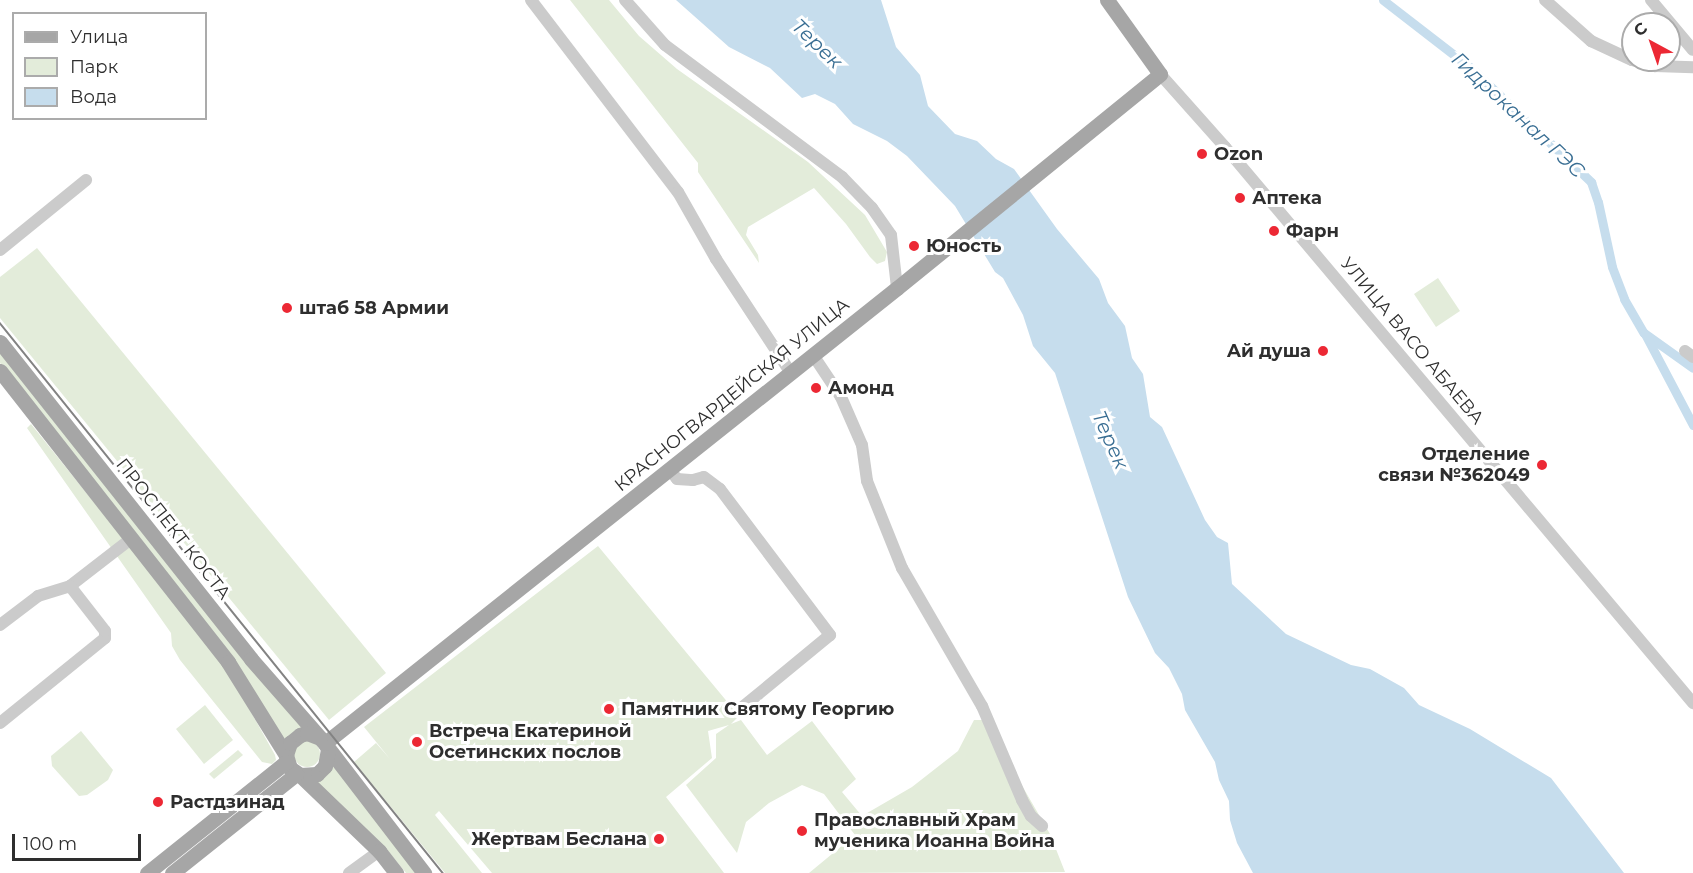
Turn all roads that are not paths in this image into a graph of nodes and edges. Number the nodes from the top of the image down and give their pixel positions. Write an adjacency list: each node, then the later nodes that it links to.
1 (531, 0): 15 (street)
2 (625, 0): 11 (street)
3 (1107, 0): 8 (main road, УЛИЦА ВАСО АБАЕВА)
4 (1545, 0): 7 (street)
5 (1651, 0): 6 (street)
6 (1693, 50)
7 (1693, 67)
8 (1160, 74): 11 (main road, КРАСНОГВАРДЕЙСКАЯ УЛИЦА); 20 (street, УЛИЦА ВАСО АБАЕВА)
9 (86, 180): 10 (street)
10 (0, 250)
11 (897, 288): 13 (main road, КРАСНОГВАРДЕЙСКАЯ УЛИЦА)
12 (0, 342): 23 (main road, ПРОСПЕКТ КОСТА)
13 (813, 355): 15 (main road, КРАСНОГВАРДЕЙСКАЯ УЛИЦА); 26 (street)
14 (0, 371): 17 (main road)
15 (791, 373): 16 (main road, КРАСНОГВАРДЕЙСКАЯ УЛИЦА)
16 (670, 470): 21 (street); 23 (main road, КРАСНОГВАРДЕЙСКАЯ УЛИЦА)
17 (132, 538): 18 (street); 24 (main road)
18 (70, 586): 19 (street); 22 (street)
19 (0, 625)
20 (1693, 703)
21 (744, 706)
22 (0, 723)
23 (324, 743): 24 (main road); 25 (main road); 32 (main road, ПРОСПЕКТ КОСТА)
24 (286, 758): 25 (main road); 28 (main road)
25 (298, 775): 27 (main road); 29 (main road)
26 (1042, 826)
27 (379, 850): 30 (street); 31 (main road)
28 (147, 873)
29 (172, 873)
30 (349, 873)
31 (396, 873)
32 (424, 873)

